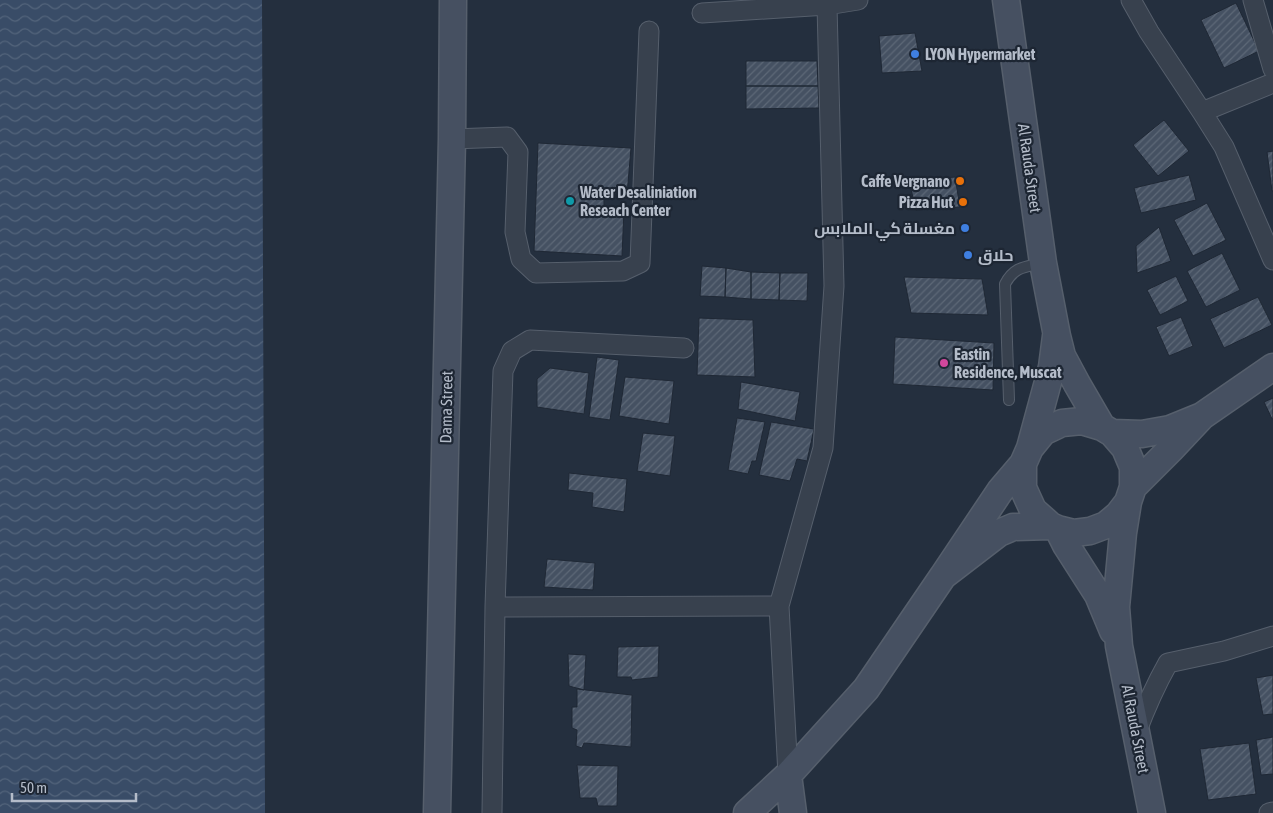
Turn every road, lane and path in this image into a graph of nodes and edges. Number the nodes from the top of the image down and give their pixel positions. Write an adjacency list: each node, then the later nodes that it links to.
1 (453, 0): 12 (main road, Dama Street)
2 (858, 0): 6 (street)
3 (1006, 0): 14 (main road, Al Rauda Street)
4 (1131, 0): 11 (street)
5 (1253, 0): 9 (street)
6 (827, 5): 7 (street); 25 (street)
7 (702, 14)
8 (649, 31): 12 (street)
9 (1273, 69)
10 (1273, 84): 11 (street)
11 (1202, 112): 13 (street)
12 (452, 139): 32 (main road, Dama Street)
13 (1273, 260)
14 (1043, 263): 15 (main road, Al Rauda Street); 18 (lane)
15 (1056, 336): 20 (main road, Al Rauda Street); 21 (main road, Al Rauda Street)
16 (684, 348): 26 (street)
17 (1273, 367): 19 (main road)
18 (1009, 400)
19 (1202, 416): 20 (main road); 22 (main road)
20 (1107, 430): 21 (main road); 22 (main road)
21 (1026, 456): 23 (main road); 24 (main road)
22 (1130, 494): 23 (main road); 28 (main road, Al Rauda Street)
23 (1054, 528): 24 (main road); 28 (main road, Al Rauda Street)
24 (943, 576): 30 (main road)
25 (779, 606): 26 (street); 30 (street)
26 (495, 607): 33 (street)
27 (1273, 636): 29 (street)
28 (1119, 646): 29 (main road, Al Rauda Street)
29 (1136, 733): 36 (main road, Al Rauda Street)
30 (788, 775): 34 (main road); 35 (main road)
31 (1273, 812): 37 (street)
32 (437, 813)
33 (492, 813)
34 (747, 813)
35 (793, 813)
36 (1152, 813)
37 (1269, 813)

